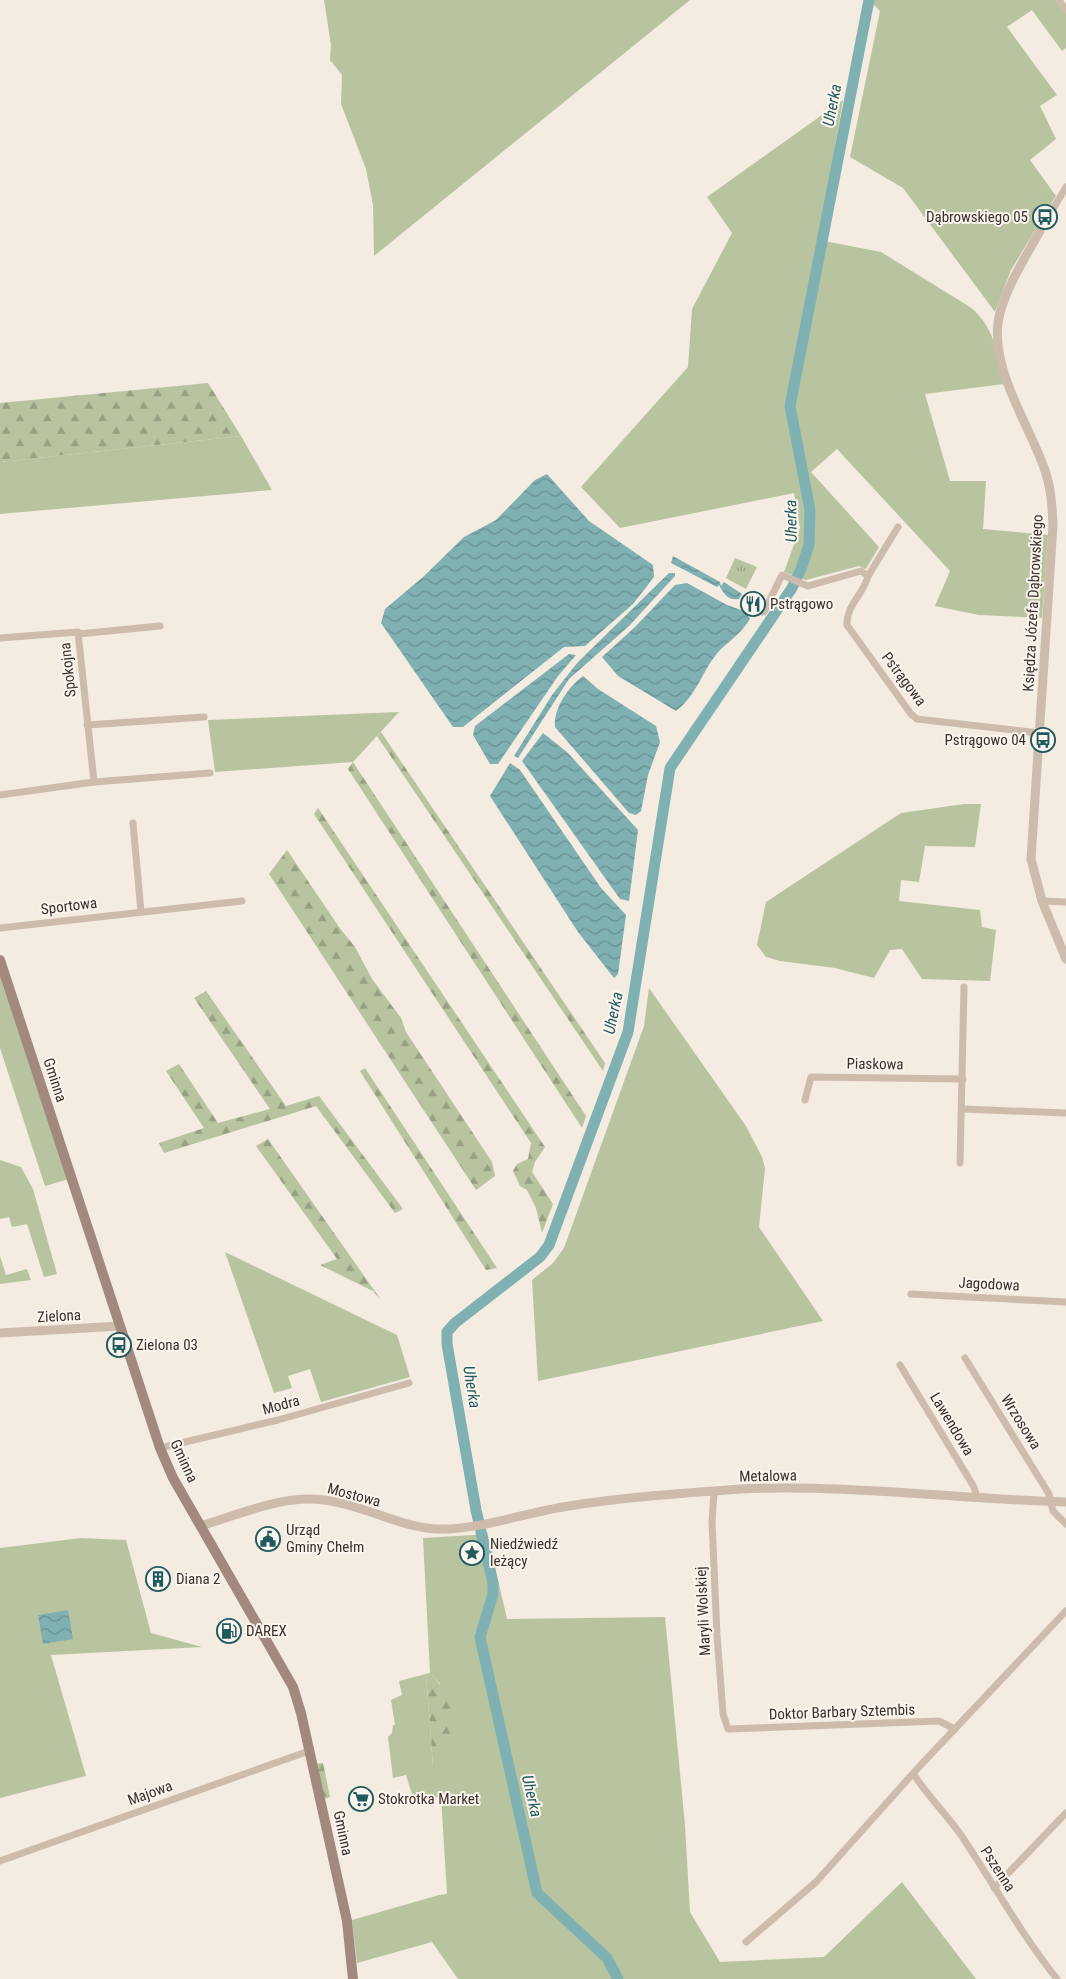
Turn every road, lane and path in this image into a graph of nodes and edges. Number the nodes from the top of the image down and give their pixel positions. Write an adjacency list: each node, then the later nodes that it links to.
1 (1059, 0): 2 (street)
2 (1066, 10)
3 (1066, 187): 4 (street)
4 (1040, 231): 13 (street, Księdza Józefa Dąbrowskiego)
5 (898, 527): 6 (street, Pstrągowa)
6 (868, 576): 7 (street); 13 (street, Pstrągowa)
7 (751, 611)
8 (160, 626): 9 (street)
9 (78, 634): 10 (street, Spokojna); 12 (street, Spokojna)
10 (0, 638)
11 (204, 718): 12 (street)
12 (87, 725): 15 (street, Spokojna)
13 (1039, 734): 19 (street, Księdza Józefa Dąbrowskiego)
14 (210, 773): 15 (street)
15 (94, 782): 16 (street)
16 (0, 795)
17 (133, 822): 21 (street)
18 (242, 901): 21 (street, Sportowa)
19 (1042, 901): 20 (street); 23 (street, Księdza Józefa Dąbrowskiego)
20 (1066, 902)
21 (141, 912): 22 (street, Sportowa)
22 (0, 928)
23 (1066, 959)
24 (0, 960): 33 (main road, Gminna)
25 (964, 987): 26 (street)
26 (963, 1079): 27 (street, Piaskowa); 28 (street)
27 (805, 1100)
28 (963, 1109): 29 (street); 30 (street)
29 (1066, 1113)
30 (960, 1163)
31 (911, 1294): 32 (street, Jagodowa)
32 (1066, 1302)
33 (120, 1326): 34 (street, Zielona); 38 (main road, Gminna)
34 (0, 1332)
35 (965, 1358): 41 (street, Wrzosowa)
36 (900, 1365): 40 (street, Lawendowa)
37 (409, 1383): 38 (street, Modra)
38 (160, 1448): 44 (main road, Gminna)
39 (714, 1492): 40 (street, Metalowa); 45 (street, Metalowa); 47 (street, Maryli Wolskiej)
40 (977, 1498): 41 (street, Metalowa)
41 (1051, 1501): 42 (street, Metalowa); 43 (street)
42 (1066, 1502)
43 (1066, 1524)
44 (200, 1526): 45 (street, Mostowa); 49 (main road, Gminna)
45 (473, 1528)
46 (1066, 1611): 48 (street)
47 (728, 1729): 48 (street, Doktor Barbary Sztembis)
48 (955, 1729): 50 (street)
49 (309, 1751): 52 (street, Majowa); 55 (main road, Gminna)
50 (914, 1775): 53 (street, Pszenna); 54 (street)
51 (1066, 1813): 53 (street)
52 (0, 1861)
53 (994, 1888): 56 (street, Pszenna)
54 (746, 1942)
55 (353, 1979)
56 (1057, 1979)

